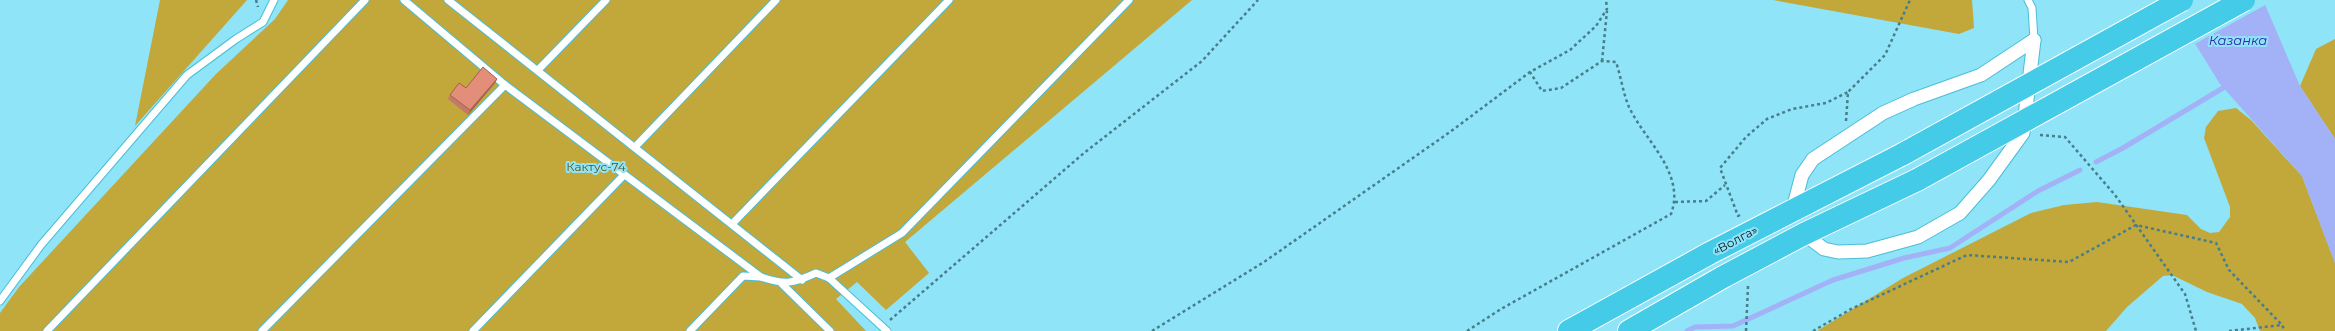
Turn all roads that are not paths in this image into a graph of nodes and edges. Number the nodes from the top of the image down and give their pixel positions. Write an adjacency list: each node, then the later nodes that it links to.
1 (274, 0): 26 (lane)
2 (365, 0): 28 (lane)
3 (404, 0): 16 (lane)
4 (448, 0): 15 (lane)
5 (606, 0): 15 (lane)
6 (776, 0): 17 (lane)
7 (949, 0): 20 (lane)
8 (1118, 0): 13 (lane)
9 (1129, 0): 13 (lane)
10 (2028, 0): 14 (lane)
11 (2182, 0): 19 (highway, «Волга», bridge)
12 (2244, 0): 21 (highway, bridge)
13 (1124, 6): 23 (lane)
14 (2034, 40): 19 (street); 21 (street)
15 (538, 70): 17 (lane)
16 (505, 85): 18 (lane); 29 (lane)
17 (635, 147): 20 (lane)
18 (624, 175): 22 (lane); 30 (lane)
19 (1792, 210): 33 (highway, «Волга»)
20 (732, 223): 24 (lane)
21 (1804, 234): 34 (highway)
22 (761, 277): 25 (lane); 31 (lane)
23 (829, 278): 24 (lane); 27 (lane)
24 (802, 280): 25 (lane)
25 (782, 284): 32 (lane)
26 (0, 301)
27 (884, 329)
28 (47, 331)
29 (262, 331)
30 (473, 331)
31 (690, 331)
32 (830, 331)
33 (1569, 331)
34 (1629, 331)

